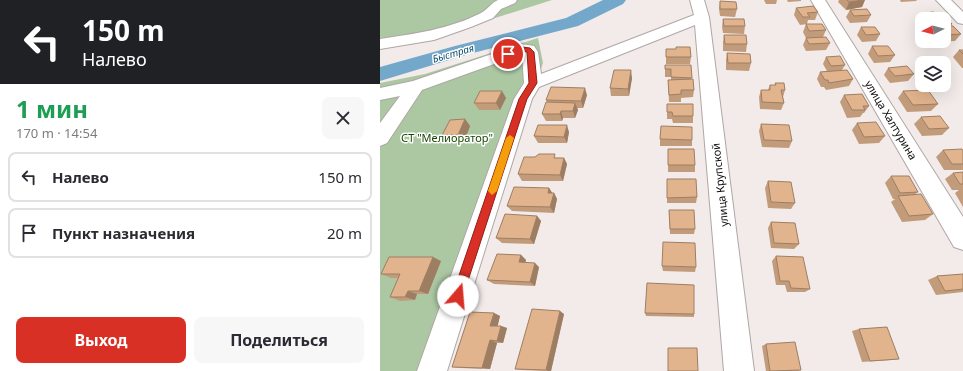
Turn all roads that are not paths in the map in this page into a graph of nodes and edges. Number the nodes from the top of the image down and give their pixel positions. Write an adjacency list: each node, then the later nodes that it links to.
1 (510, 0): 6 (street)
2 (818, 0): 11 (street, улица Халтурина)
3 (943, 0): 5 (street)
4 (699, 8): 7 (street); 13 (street, улица Крупской)
5 (963, 20)
6 (380, 44)
7 (533, 83): 8 (street); 12 (street)
8 (416, 86): 9 (street); 10 (street)
9 (380, 94)
10 (380, 138)
11 (963, 240)
12 (432, 371)
13 (739, 371)

